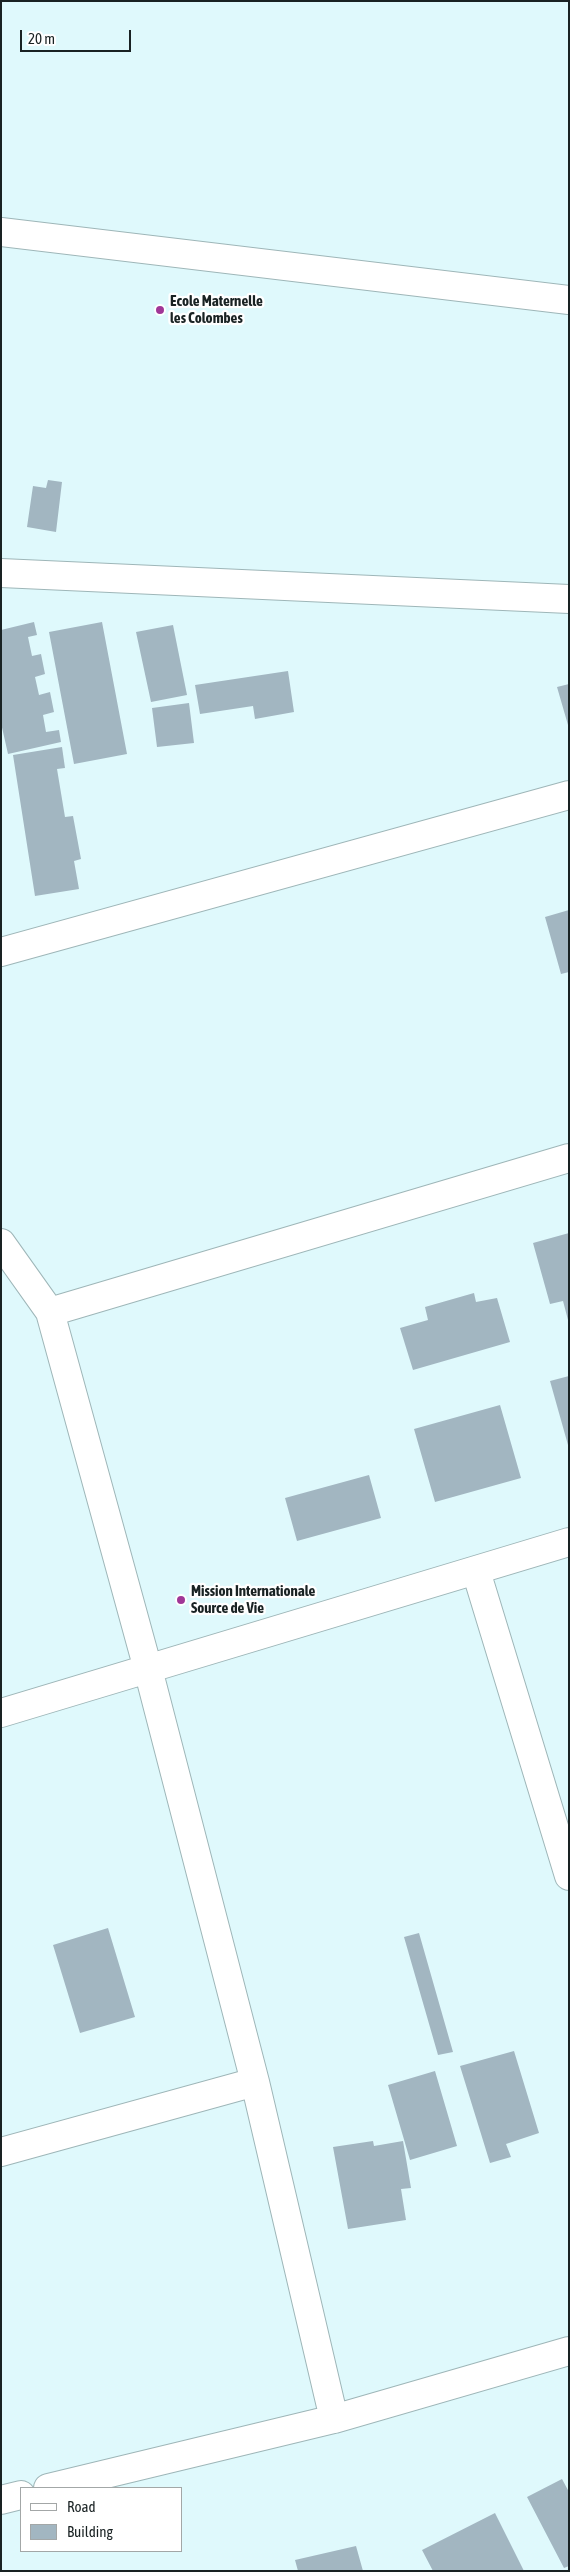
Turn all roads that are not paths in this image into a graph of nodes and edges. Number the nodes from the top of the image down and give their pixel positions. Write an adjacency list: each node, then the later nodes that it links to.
1 (1, 232): 2 (street)
2 (569, 300)
3 (1, 573): 4 (street)
4 (569, 599)
5 (569, 795): 6 (street)
6 (1, 952)
7 (569, 1158): 9 (street)
8 (1, 1243): 9 (street)
9 (50, 1312): 12 (street)
10 (569, 1542): 11 (street)
11 (476, 1571): 12 (street); 14 (street)
12 (148, 1669): 13 (street); 15 (street)
13 (1, 1713)
14 (569, 1876)
15 (255, 2082): 16 (street); 18 (street)
16 (1, 2152)
17 (569, 2351): 18 (street)
18 (334, 2419): 19 (street)
19 (52, 2487)
20 (20, 2495): 21 (street)
21 (1, 2500)

